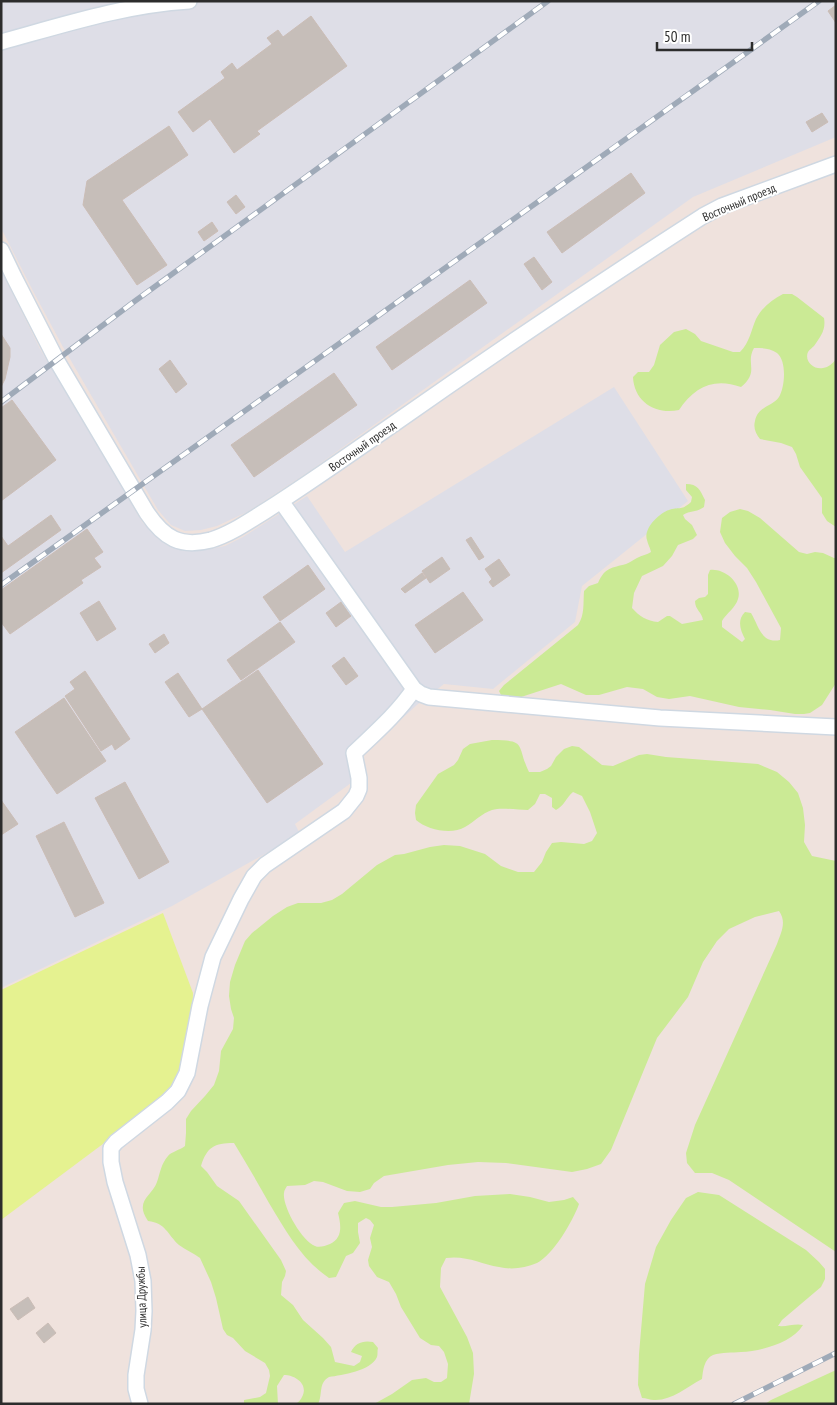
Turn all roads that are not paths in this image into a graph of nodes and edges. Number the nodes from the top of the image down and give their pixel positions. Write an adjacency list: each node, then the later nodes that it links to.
1 (189, 1): 2 (street)
2 (1, 42)
3 (836, 164): 5 (street, Восточный проезд)
4 (1, 250): 5 (street, Восточный проезд)
5 (281, 501): 6 (street)
6 (414, 689): 7 (street); 8 (street, улица Дружбы)
7 (836, 727)
8 (140, 1404)

